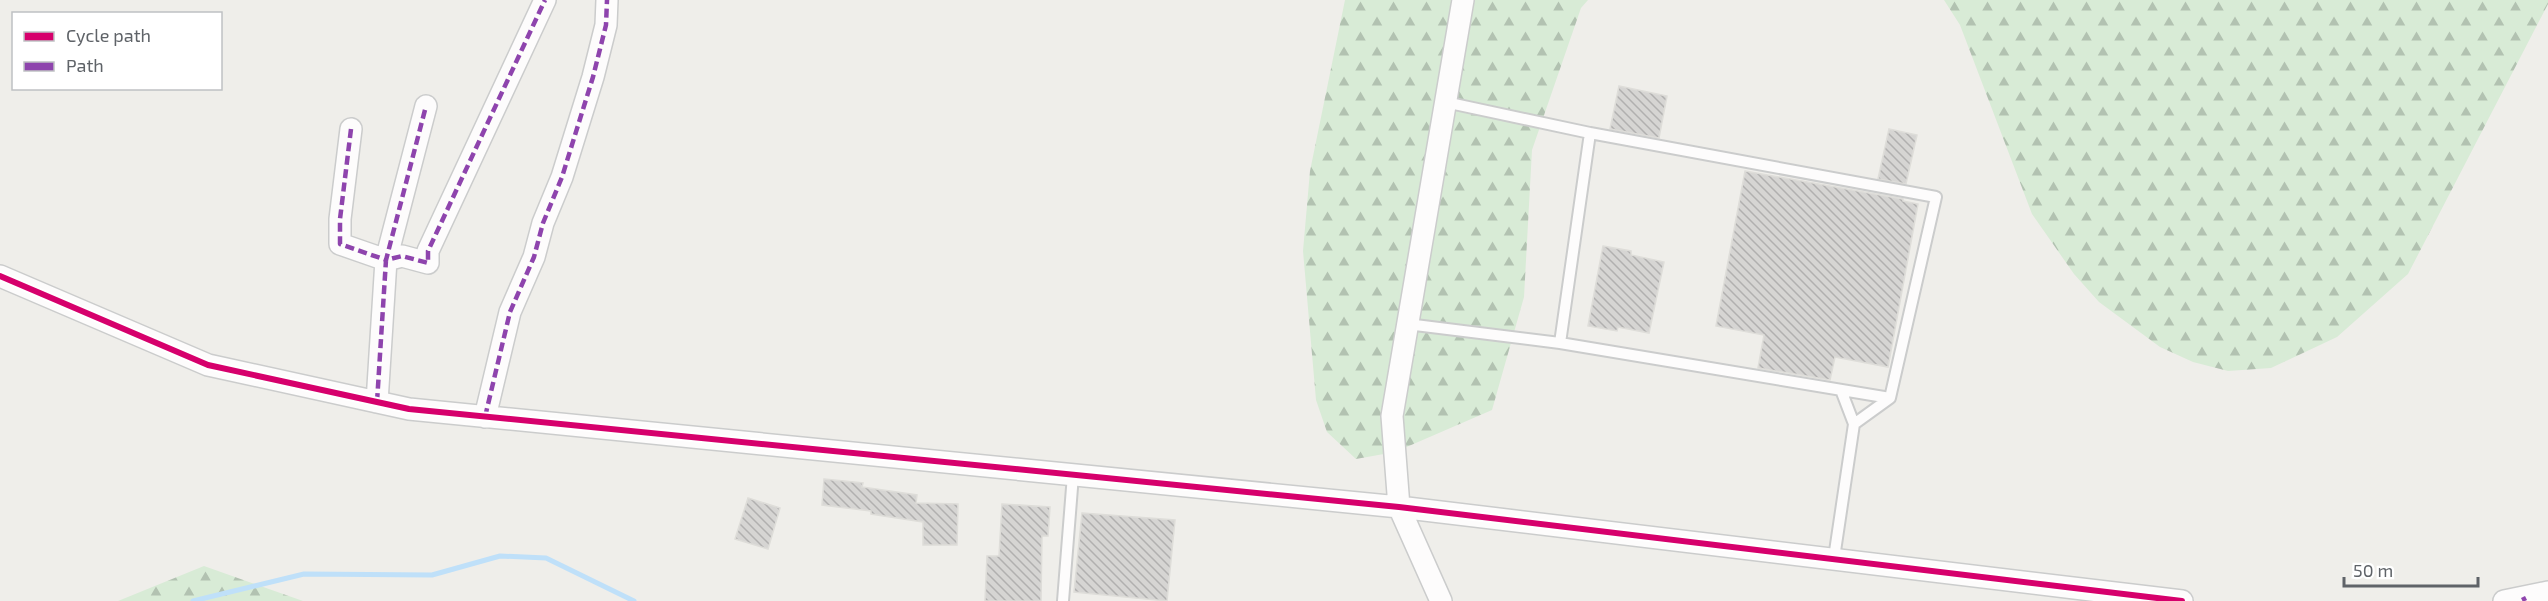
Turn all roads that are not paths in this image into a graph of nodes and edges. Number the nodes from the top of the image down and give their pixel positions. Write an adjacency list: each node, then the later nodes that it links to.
1 (545, 0): 8 (street)
2 (607, 0): 15 (street)
3 (1462, 0): 4 (street)
4 (1445, 102): 7 (lane); 10 (street)
5 (426, 106): 8 (street)
6 (351, 129): 8 (street)
7 (1590, 134): 11 (lane); 13 (lane)
8 (386, 260): 14 (street)
9 (0, 276): 14 (street)
10 (1407, 324): 11 (lane); 18 (street)
11 (1560, 343): 12 (lane)
12 (1841, 390): 13 (lane); 16 (lane)
13 (1890, 398): 16 (lane)
14 (377, 402): 15 (street)
15 (485, 417): 17 (street)
16 (1854, 424): 19 (lane)
17 (1073, 475): 18 (street); 21 (lane)
18 (1399, 507): 19 (street); 22 (street)
19 (1834, 558): 23 (street)
20 (2548, 592): 24 (street)
21 (1063, 601)
22 (1441, 601)
23 (2182, 601)
24 (2504, 601)

